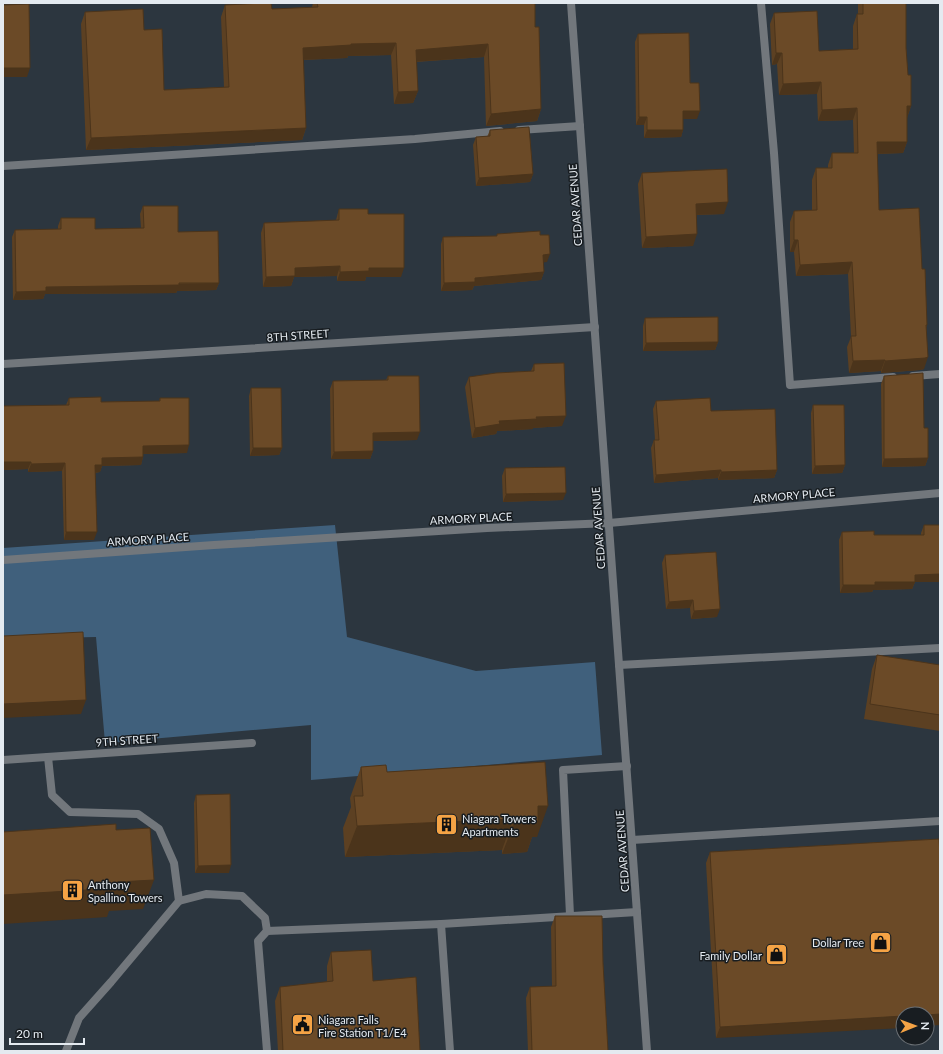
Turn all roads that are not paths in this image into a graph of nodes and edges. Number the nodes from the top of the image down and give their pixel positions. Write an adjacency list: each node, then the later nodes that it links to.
1 (571, 3): 3 (street, CEDAR AVENUE)
2 (762, 3): 7 (street)
3 (580, 126): 4 (street); 5 (street, CEDAR AVENUE)
4 (3, 166)
5 (595, 327): 6 (street, 8TH STREET); 9 (street, CEDAR AVENUE)
6 (3, 364)
7 (940, 374)
8 (940, 493): 9 (street, ARMORY PLACE)
9 (609, 523): 10 (street, ARMORY PLACE); 12 (street, CEDAR AVENUE)
10 (3, 560)
11 (940, 648): 12 (street)
12 (619, 665): 16 (street, CEDAR AVENUE)
13 (252, 743): 14 (street, 9TH STREET)
14 (48, 757): 15 (street, 9TH STREET); 19 (street)
15 (3, 760)
16 (627, 766): 18 (street, CEDAR AVENUE); 21 (street)
17 (940, 822): 18 (street)
18 (632, 840): 20 (street, CEDAR AVENUE)
19 (179, 900): 23 (street); 24 (street)
20 (637, 912): 21 (street); 27 (street, CEDAR AVENUE)
21 (570, 915): 22 (street)
22 (441, 924): 23 (street); 26 (street)
23 (268, 931): 25 (street)
24 (66, 1051)
25 (267, 1051)
26 (450, 1051)
27 (647, 1051)

